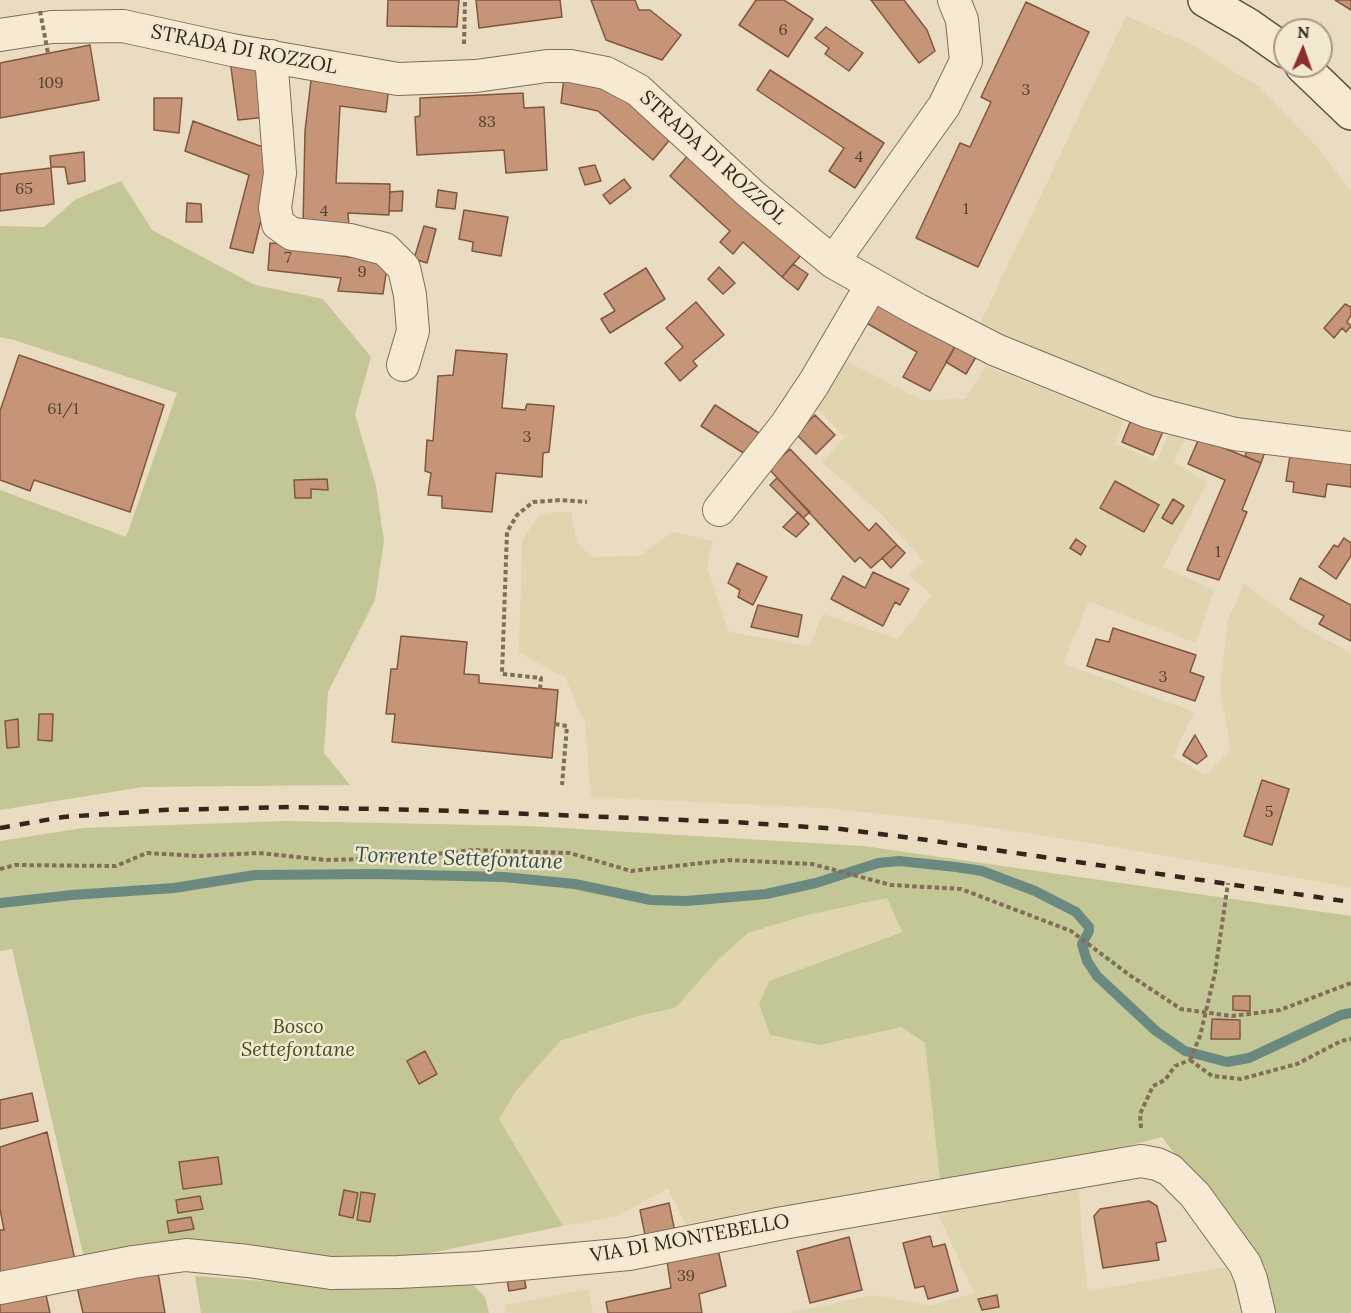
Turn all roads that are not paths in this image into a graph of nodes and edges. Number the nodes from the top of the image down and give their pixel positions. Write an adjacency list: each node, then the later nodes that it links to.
1 (954, 0): 8 (street)
2 (1205, 0): 4 (main road)
3 (0, 35): 5 (street, STRADA DI ROZZOL)
4 (1273, 43)
5 (271, 56): 8 (street, STRADA DI ROZZOL); 10 (street)
6 (1315, 78): 7 (main road)
7 (1351, 113)
8 (833, 262): 9 (street, STRADA DI ROZZOL)
9 (872, 284): 11 (street, STRADA DI ROZZOL); 12 (street)
10 (403, 364)
11 (1351, 448)
12 (719, 510)
13 (0, 1288): 14 (street, VIA DI MONTEBELLO)
14 (1259, 1313)

